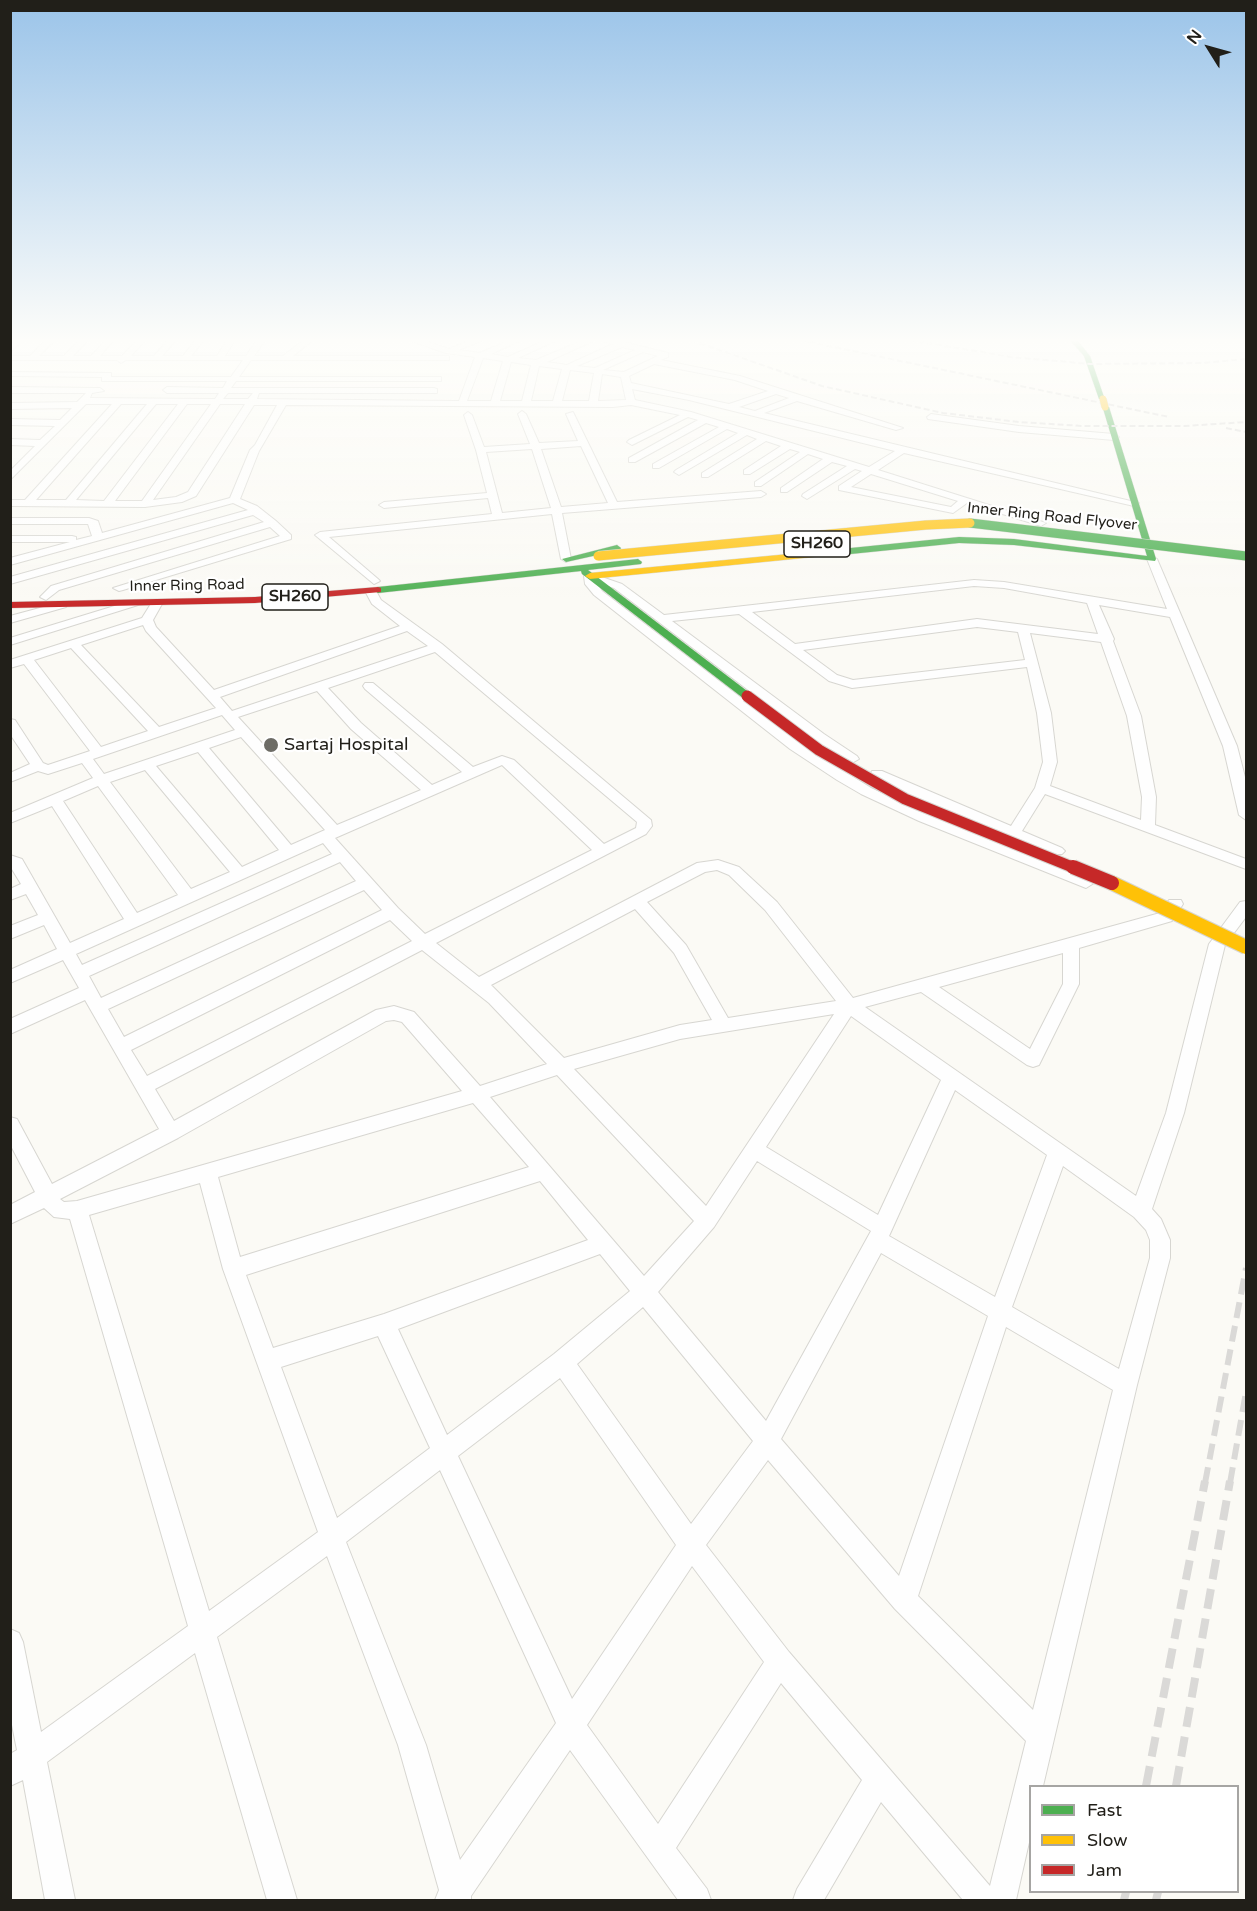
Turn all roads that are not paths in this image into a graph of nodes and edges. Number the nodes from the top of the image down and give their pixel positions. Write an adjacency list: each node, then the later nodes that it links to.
1 (56, 429): 22 (street)
2 (94, 429): 47 (street)
3 (130, 429): 49 (street)
4 (163, 429): 50 (street)
5 (198, 429): 51 (street)
6 (234, 429): 51 (street)
7 (269, 429): 45 (street)
8 (473, 429): 27 (street)
9 (529, 429): 26 (street)
10 (577, 429): 24 (street)
11 (658, 429): 23 (street)
12 (688, 429): 33 (street)
13 (721, 429): 35 (street)
14 (737, 429): 18 (street)
15 (817, 429): 28 (street)
16 (1037, 429): 20 (street)
17 (1111, 429): 20 (main road)
18 (746, 432): 19 (street); 37 (street)
19 (765, 438): 25 (street); 40 (street)
20 (1114, 438): 48 (main road)
21 (10, 442): 22 (street)
22 (43, 442): 31 (street)
23 (632, 442)
24 (584, 443): 26 (street); 52 (street)
25 (789, 445): 29 (street); 38 (street)
26 (536, 446): 27 (street); 55 (street)
27 (481, 450): 42 (street)
28 (903, 450): 36 (street); 48 (street)
29 (807, 451): 32 (street); 52 (street)
30 (10, 457): 31 (street)
31 (29, 457): 39 (street)
32 (831, 458): 34 (street); 41 (street)
33 (632, 460)
34 (855, 465): 36 (street); 43 (street)
35 (656, 466)
36 (870, 470): 44 (street); 44 (street)
37 (679, 472)
38 (747, 472)
39 (12, 474)
40 (705, 475)
41 (784, 490)
42 (492, 495): 53 (street); 56 (street)
43 (807, 496)
44 (966, 499): 59 (street)
45 (234, 500): 54 (street); 61 (street)
46 (10, 503): 47 (street)
47 (28, 503): 49 (street)
48 (1134, 503): 60 (main road)
49 (68, 504): 50 (street)
50 (107, 504): 51 (street)
51 (145, 504)
52 (614, 505): 55 (street)
53 (384, 506)
54 (254, 512): 58 (street); 65 (street)
55 (556, 512): 56 (street); 67 (street)
56 (498, 518): 73 (street)
57 (10, 521): 61 (street)
58 (272, 523): 71 (street); 74 (street)
59 (1041, 523): 60 (main road); 67 (main road)
60 (1143, 536): 66 (main road)
61 (99, 537): 63 (street)
62 (10, 539): 63 (street)
63 (84, 541): 65 (street); 68 (street)
64 (1246, 556): 70 (main road, Inner Ring Road Flyover, bridge)
65 (95, 557): 71 (street); 72 (street)
66 (1152, 559): 70 (main road); 82 (street)
67 (566, 560): 70 (main road, Inner Ring Road Flyover); 73 (main road, Inner Ring Road)
68 (10, 562)
69 (1246, 564): 70 (main road, Inner Ring Road Flyover / SH260)
70 (592, 566): 73 (main road, Inner Ring Road / SH260); 83 (street); 119 (street); 142 (main road, bridge)
71 (106, 572): 74 (street); 75 (street)
72 (10, 581)
73 (372, 586): 74 (main road, Inner Ring Road); 78 (main road, Inner Ring Road / SH260); 86 (street)
74 (126, 596): 75 (main road, Inner Ring Road); 78 (main road, Inner Ring Road / SH260); 80 (main road, Inner Ring Road / SH260); 89 (street)
75 (46, 597): 76 (main road, Inner Ring Road)
76 (10, 598)
77 (1092, 601): 81 (street); 82 (street); 88 (street)
78 (156, 604): 85 (street)
79 (10, 605): 80 (main road, Inner Ring Road / SH260)
80 (62, 605): 84 (street)
81 (742, 610): 83 (street); 92 (street)
82 (1174, 614): 114 (street)
83 (662, 619): 117 (street)
84 (10, 620)
85 (147, 620): 90 (street); 98 (street)
86 (407, 627): 91 (street); 98 (street)
87 (1023, 627): 88 (street); 92 (street); 94 (street)
88 (1108, 639): 116 (street)
89 (10, 642)
90 (73, 643): 93 (street); 101 (street)
91 (438, 647): 97 (street); 120 (street)
92 (792, 648): 94 (street)
93 (26, 658): 95 (street); 104 (street)
94 (1031, 663): 111 (street)
95 (10, 664)
96 (369, 686): 108 (street)
97 (320, 687): 99 (street); 112 (street)
98 (210, 696): 99 (street)
99 (226, 713): 101 (street); 102 (street)
100 (12, 730): 107 (street)
101 (156, 732): 104 (street)
102 (243, 732): 103 (street); 118 (street)
103 (200, 746): 106 (street); 121 (street)
104 (99, 753): 105 (street)
105 (85, 758): 107 (street); 110 (street)
106 (148, 765): 110 (street); 125 (street)
107 (38, 766): 109 (street)
108 (471, 773): 112 (street); 120 (street)
109 (10, 778)
110 (100, 780): 113 (street); 129 (street)
111 (1042, 788): 116 (street); 117 (street)
112 (430, 790): 118 (street)
113 (55, 799): 115 (street); 136 (street)
114 (1246, 815)
115 (10, 819)
116 (1148, 826): 124 (street)
117 (1014, 833): 119 (street); 131 (street)
118 (330, 834): 121 (street); 122 (street)
119 (1002, 850): 135 (street)
120 (602, 851): 139 (street)
121 (288, 852): 125 (street)
122 (342, 855): 126 (street); 144 (street)
123 (10, 860): 127 (street)
124 (1246, 864)
125 (240, 874): 129 (street)
126 (366, 883): 133 (street); 150 (street)
127 (30, 886): 128 (street); 134 (street)
128 (10, 895)
129 (188, 897): 136 (street)
130 (637, 901): 146 (street); 149 (street); 151 (street)
131 (1176, 902): 135 (street); 137 (street)
132 (1246, 906): 137 (street)
133 (392, 912): 139 (street); 153 (street)
134 (47, 917): 138 (street); 143 (street)
135 (1166, 917): 140 (street); 141 (street)
136 (133, 920): 143 (street)
137 (1229, 928): 140 (street)
138 (10, 933)
139 (424, 943): 146 (street); 156 (street)
140 (1217, 944): 166 (street)
141 (1071, 945): 147 (street); 147 (street)
142 (1246, 947)
143 (68, 952): 144 (street); 145 (street)
144 (80, 973): 148 (street)
145 (10, 977)
146 (478, 984): 154 (street)
147 (922, 984): 149 (street)
148 (89, 991): 150 (street); 152 (street)
149 (849, 1005): 151 (street); 155 (street); 160 (street)
150 (97, 1006): 153 (street)
151 (722, 1023): 154 (street)
152 (10, 1027)
153 (120, 1047): 156 (street)
154 (561, 1067): 157 (street); 168 (street)
155 (952, 1076): 161 (street); 169 (street)
156 (143, 1086): 159 (street)
157 (477, 1094): 159 (street); 162 (street); 163 (street)
158 (10, 1125): 164 (street)
159 (171, 1132): 164 (street)
160 (756, 1150): 168 (street); 169 (street)
161 (1058, 1152): 166 (street); 173 (street)
162 (544, 1171): 170 (street); 171 (street)
163 (207, 1172): 165 (street); 171 (street)
164 (47, 1197): 165 (street); 167 (street)
165 (78, 1210): 183 (street)
166 (1142, 1211): 177 (street)
167 (10, 1215)
168 (707, 1221): 172 (street)
169 (879, 1233): 173 (street); 178 (street)
170 (604, 1243): 172 (street); 174 (street)
171 (233, 1269): 175 (street)
172 (644, 1292): 176 (street); 178 (street)
173 (1000, 1312): 177 (street); 182 (street)
174 (384, 1324): 175 (street); 179 (street)
175 (267, 1361): 180 (street)
176 (562, 1362): 179 (street); 181 (street)
177 (1126, 1385): 187 (street)
178 (767, 1442): 181 (street); 182 (street)
179 (445, 1452): 180 (street); 186 (street)
180 (332, 1538): 183 (street); 191 (street)
181 (691, 1545): 185 (street); 186 (street)
182 (904, 1600): 187 (street)
183 (204, 1632): 188 (street); 193 (street)
184 (10, 1642): 188 (street)
185 (780, 1662): 189 (street); 190 (street)
186 (570, 1724): 190 (street); 191 (street)
187 (1040, 1736): 197 (street)
188 (21, 1765): 192 (street)
189 (878, 1780): 195 (street); 196 (street)
190 (658, 1850): 194 (street)
191 (454, 1899)
192 (60, 1900)
193 (282, 1900)
194 (696, 1900)
195 (808, 1900)
196 (982, 1900)
197 (1001, 1900)

